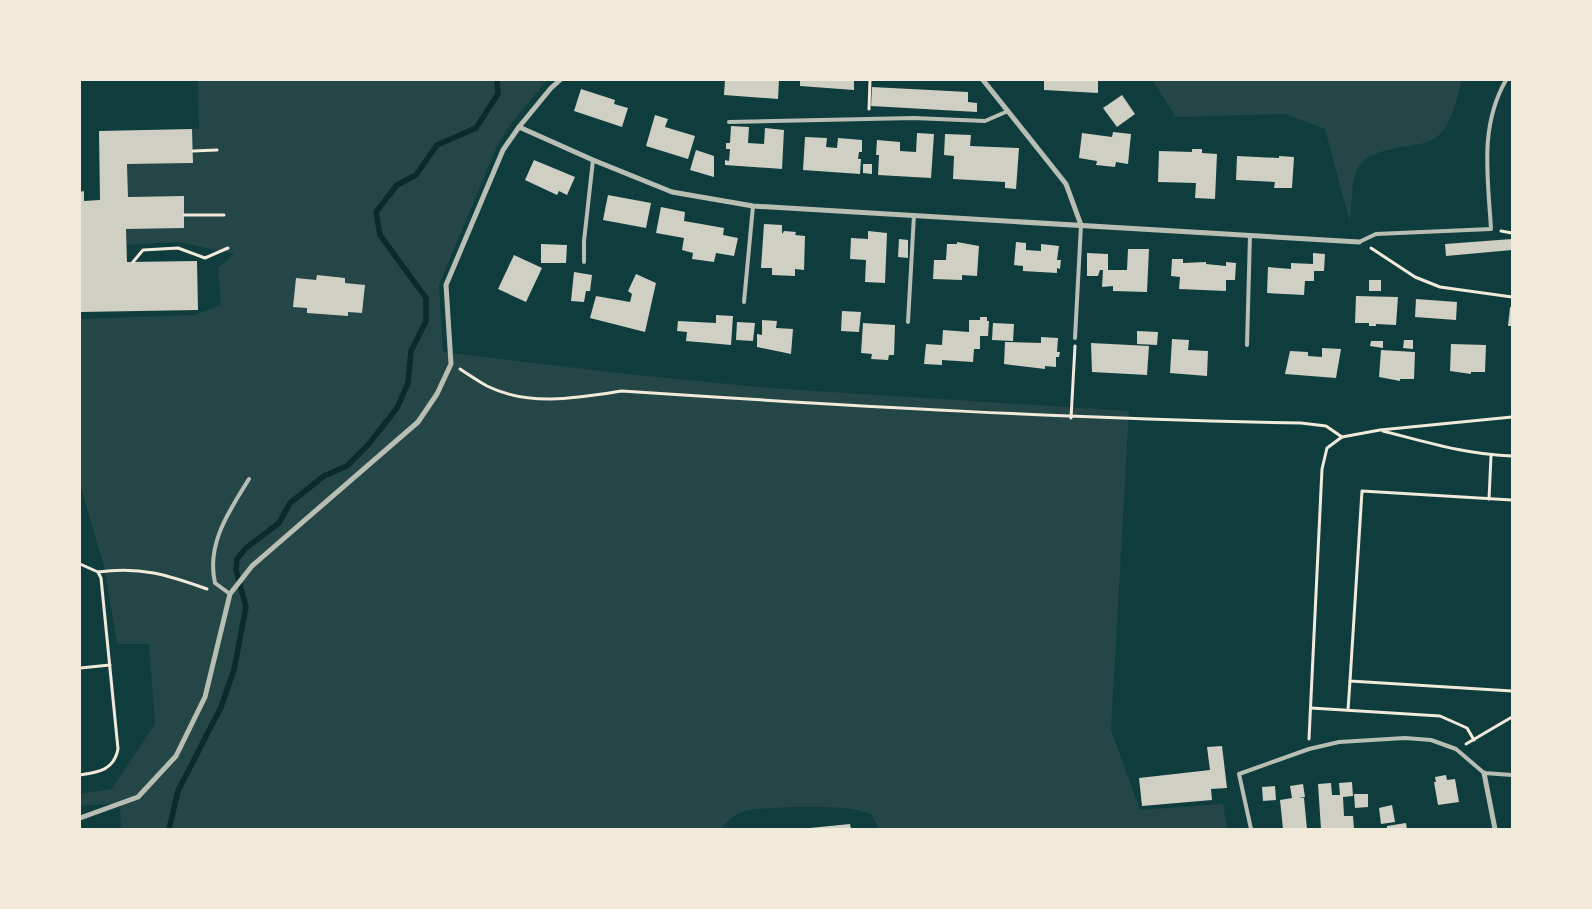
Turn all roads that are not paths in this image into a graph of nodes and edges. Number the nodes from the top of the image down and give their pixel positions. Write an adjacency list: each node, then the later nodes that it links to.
1 (560, 80): 6 (street)
2 (983, 80): 4 (street)
3 (1506, 80): 12 (lane)
4 (1008, 111): 5 (lane); 10 (street)
5 (729, 122)
6 (518, 127): 7 (street); 19 (street)
7 (593, 160): 8 (street); 13 (lane)
8 (753, 206): 9 (street); 14 (lane)
9 (914, 215): 10 (street); 15 (lane)
10 (1081, 225): 11 (street); 16 (lane)
11 (1250, 235): 12 (street); 17 (lane)
12 (1359, 242)
13 (584, 262)
14 (744, 302)
15 (908, 322)
16 (1075, 338)
17 (1247, 344)
18 (249, 478): 19 (lane)
19 (230, 594): 22 (street)
20 (1484, 773): 21 (lane); 23 (lane); 24 (street)
21 (1512, 775)
22 (80, 818)
23 (1251, 829)
24 (1495, 829)

